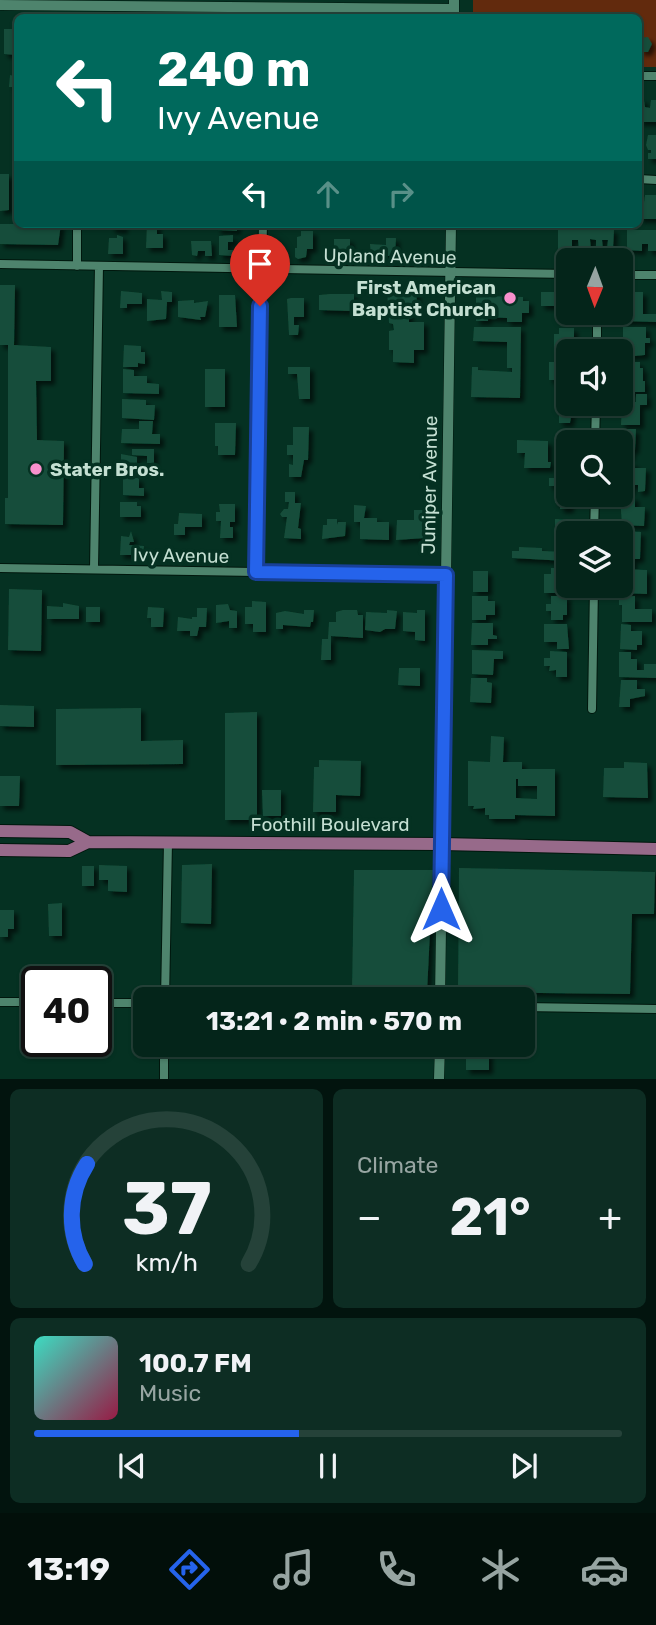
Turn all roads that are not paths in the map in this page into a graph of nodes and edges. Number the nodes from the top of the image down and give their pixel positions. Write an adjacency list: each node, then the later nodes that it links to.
1 (0, 5): 2 (street)
2 (80, 5): 4 (street); 5 (street)
3 (454, 9): 4 (street)
4 (265, 12)
5 (80, 14)
6 (77, 228): 10 (street)
7 (262, 228): 12 (street)
8 (451, 228): 13 (street, Juniper Avenue)
9 (0, 264): 10 (street, Upland Avenue)
10 (77, 266): 11 (street, Upland Avenue)
11 (99, 266): 12 (street, Upland Avenue); 18 (street)
12 (262, 269): 13 (street, Upland Avenue); 19 (street)
13 (450, 272): 14 (street, Upland Avenue); 20 (street, Juniper Avenue)
14 (556, 274)
15 (634, 275): 16 (street)
16 (656, 275)
17 (0, 568): 18 (street, Ivy Avenue)
18 (93, 569): 19 (street, Ivy Avenue)
19 (256, 572): 20 (street, Ivy Avenue)
20 (446, 575): 26 (street, Juniper Avenue)
21 (593, 598): 22 (street)
22 (592, 709)
23 (0, 831): 24 (main road, Foothill Boulevard)
24 (88, 842): 25 (main road, Foothill Boulevard); 28 (main road, Foothill Boulevard)
25 (168, 842): 26 (main road, Foothill Boulevard); 29 (street)
26 (442, 844): 27 (main road, Foothill Boulevard); 30 (street, Juniper Avenue)
27 (656, 849)
28 (0, 850)
29 (165, 987)
30 (440, 987)
31 (0, 1002): 32 (street)
32 (21, 1002)
33 (112, 1003): 34 (street)
34 (133, 1003)
35 (535, 1007): 36 (street)
36 (656, 1009)
37 (164, 1057): 39 (street)
38 (440, 1057): 40 (street)
39 (164, 1079)
40 (439, 1079)

